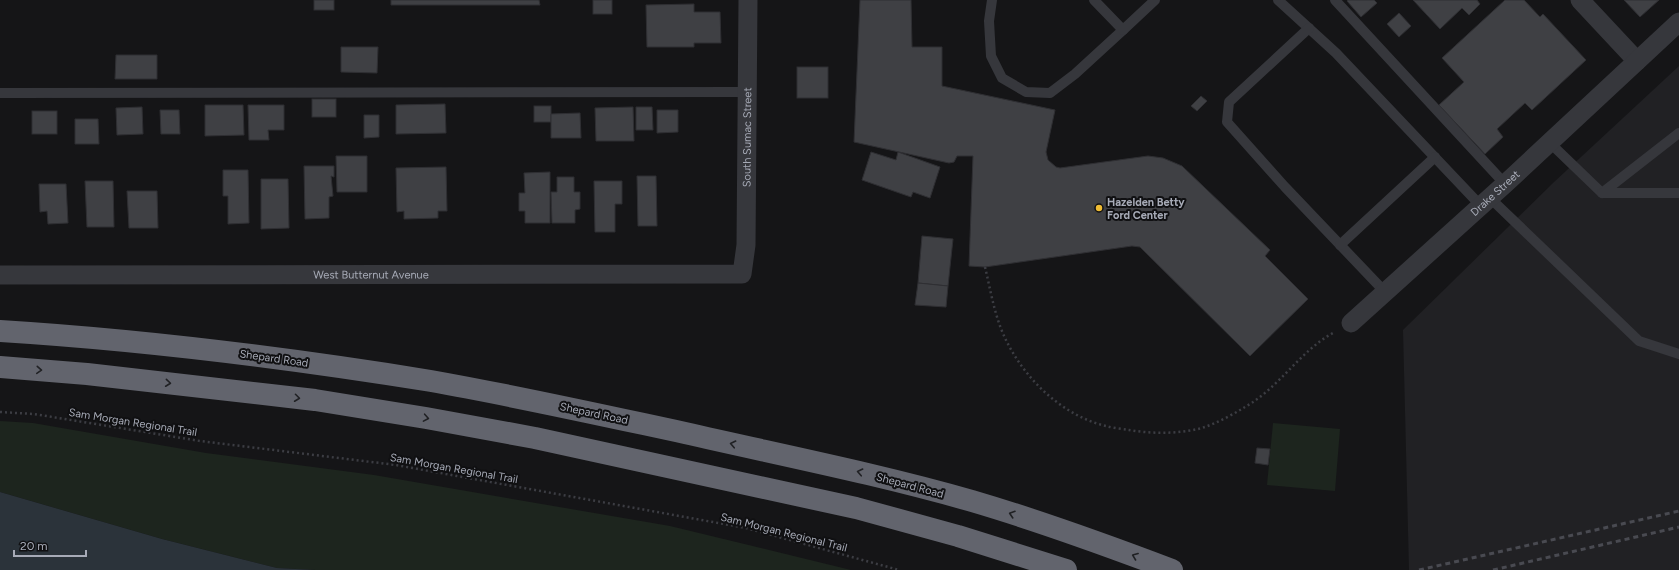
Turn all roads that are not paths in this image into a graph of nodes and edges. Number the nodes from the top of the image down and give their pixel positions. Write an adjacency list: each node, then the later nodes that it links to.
1 (748, 0): 12 (street, South Sumac Street)
2 (992, 0): 10 (lane)
3 (1094, 0): 10 (lane)
4 (1156, 0): 10 (lane)
5 (1278, 0): 9 (lane)
6 (1335, 0): 17 (lane)
7 (1580, 0): 11 (street)
8 (1679, 22): 11 (street, Drake Street)
9 (1309, 28): 16 (lane); 21 (lane)
10 (1123, 30)
11 (1637, 61): 15 (street, Drake Street)
12 (747, 92): 13 (lane); 22 (street, South Sumac Street)
13 (0, 93)
14 (1679, 133): 18 (lane)
15 (1549, 142): 17 (street, Drake Street); 18 (lane)
16 (1435, 157): 20 (lane); 21 (lane)
17 (1505, 184): 20 (street, Drake Street)
18 (1602, 193): 19 (lane)
19 (1679, 193)
20 (1485, 202): 24 (street, Drake Street); 27 (lane)
21 (1340, 245): 24 (lane)
22 (742, 274): 23 (street, West Butternut Avenue)
23 (0, 275)
24 (1385, 292): 25 (street, Drake Street)
25 (1351, 323)
26 (0, 331): 30 (highway, Shepard Road, one-way to 26)
27 (1679, 354)
28 (0, 367): 29 (highway, one-way to 29)
29 (1066, 570)
30 (1172, 570)

